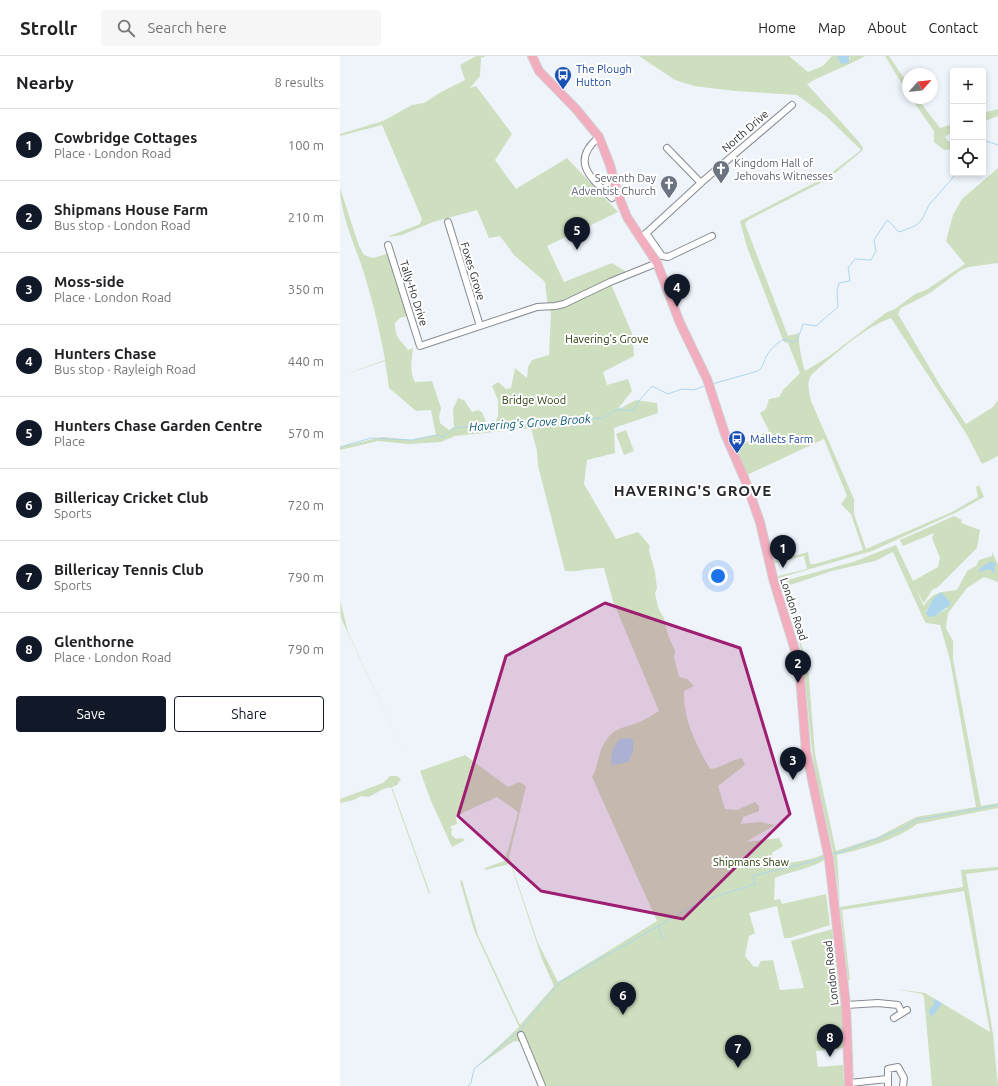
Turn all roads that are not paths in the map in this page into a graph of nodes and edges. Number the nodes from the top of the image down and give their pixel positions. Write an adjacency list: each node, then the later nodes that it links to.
1 (532, 56): 3 (main road)
2 (792, 105): 5 (street, North Drive)
3 (599, 137): 6 (street); 8 (main road, London Road)
4 (667, 148): 5 (street)
5 (701, 183): 8 (street, North Drive)
6 (612, 198)
7 (448, 222): 12 (street, Foxes Grove)
8 (644, 236): 9 (street); 11 (main road, London Road)
9 (712, 236)
10 (388, 245): 12 (street, Tally-Ho Drive)
11 (656, 263): 12 (street); 13 (main road, London Road)
12 (480, 326)
13 (846, 1005): 14 (street); 17 (main road, London Road)
14 (894, 1018)
15 (521, 1035): 18 (street)
16 (887, 1079): 17 (street); 19 (street); 20 (street)
17 (849, 1084)
18 (542, 1086)
19 (888, 1086)
20 (903, 1086)

